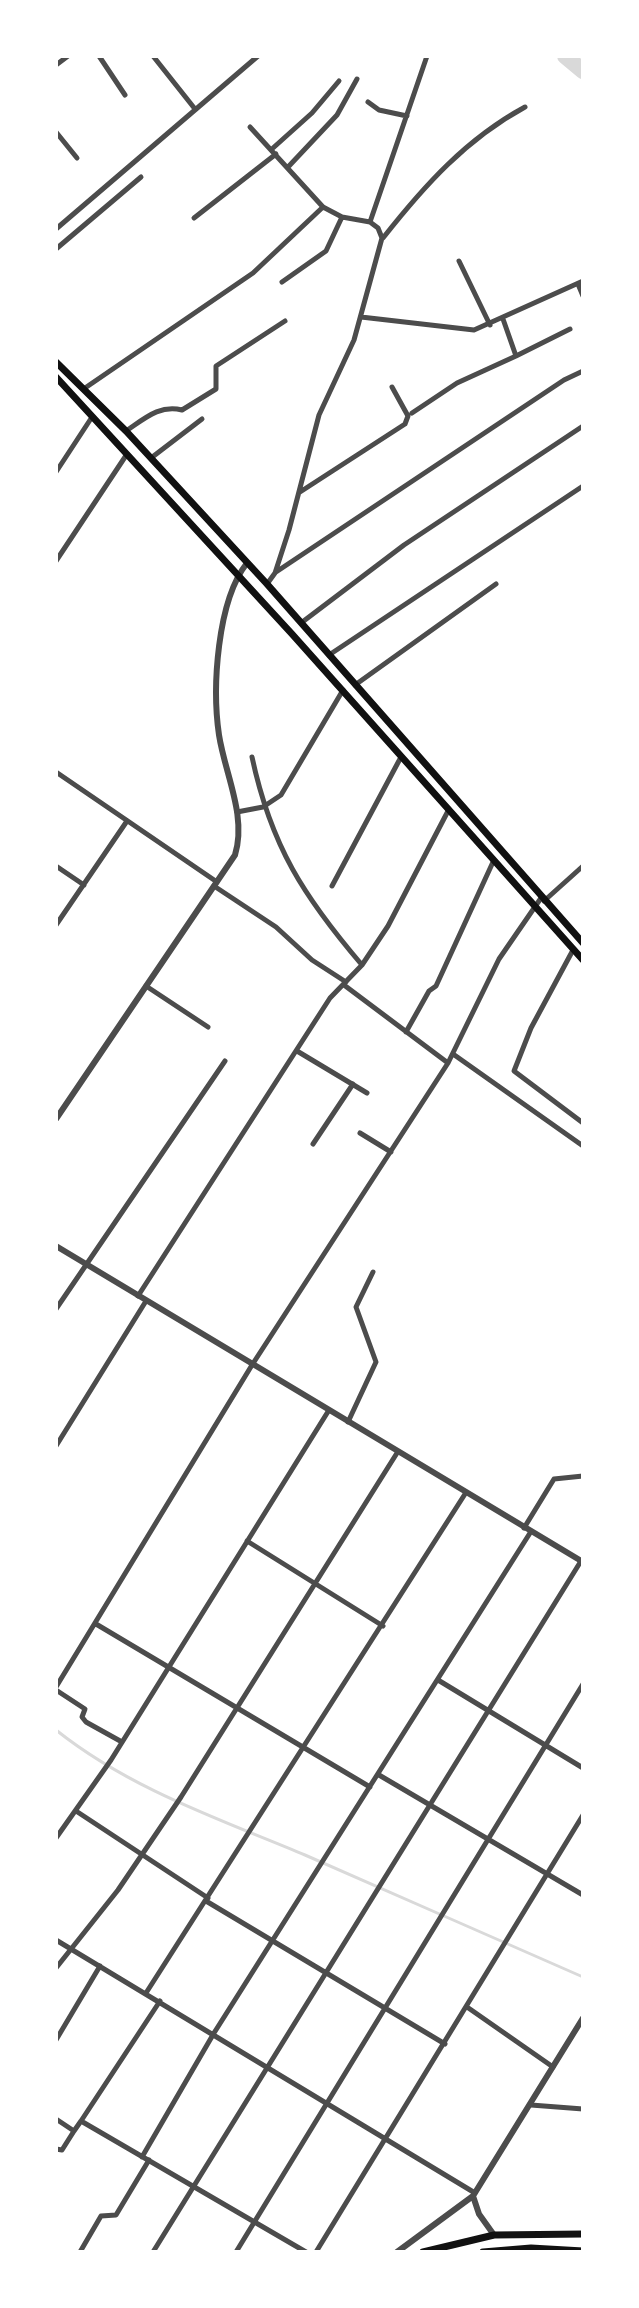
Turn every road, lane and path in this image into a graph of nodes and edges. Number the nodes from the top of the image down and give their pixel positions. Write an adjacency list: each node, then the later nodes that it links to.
1 (99, 56): 9 (street)
2 (153, 56): 12 (street)
3 (258, 56): 12 (street)
4 (427, 56): 13 (street)
5 (64, 57): 6 (street)
6 (56, 65)
7 (357, 79): 18 (street)
8 (339, 81): 16 (street)
9 (125, 95)
10 (368, 102): 13 (street)
11 (525, 107): 27 (street)
12 (195, 109): 23 (street)
13 (407, 116): 24 (street)
14 (250, 127): 16 (street)
15 (56, 132): 17 (street)
16 (275, 151): 18 (street); 22 (street)
17 (77, 158)
18 (289, 166): 20 (street)
19 (141, 177): 26 (street)
20 (323, 207): 21 (street); 43 (street)
21 (342, 217): 24 (street); 30 (street)
22 (194, 218)
23 (65, 222): 25 (street); 26 (street)
24 (370, 222): 27 (street)
25 (56, 229)
26 (75, 232): 28 (street)
27 (382, 238): 33 (street)
28 (56, 249)
29 (459, 261): 36 (street)
30 (282, 282)
31 (580, 282): 32 (street); 34 (street)
32 (583, 296)
33 (361, 317): 36 (street); 53 (street)
34 (503, 319): 36 (street); 38 (street)
35 (285, 321): 48 (street)
36 (490, 325)
37 (570, 329): 38 (street)
38 (516, 356): 44 (street)
39 (56, 362): 43 (main road)
40 (583, 371): 56 (street)
41 (56, 378): 45 (main road)
42 (392, 387): 53 (street)
43 (85, 388): 48 (main road)
44 (412, 413)
45 (92, 417): 49 (main road); 51 (street)
46 (202, 419): 50 (street)
47 (583, 426): 60 (street)
48 (126, 431): 50 (main road)
49 (127, 453): 54 (street); 57 (main road)
50 (151, 458): 55 (main road)
51 (56, 472)
52 (583, 486): 61 (street)
53 (300, 493): 56 (street)
54 (56, 561)
55 (247, 563): 57 (street); 58 (main road)
56 (275, 573): 58 (street)
57 (238, 574): 63 (main road); 69 (street)
58 (267, 584): 60 (main road)
59 (496, 584): 62 (street)
60 (301, 623): 61 (main road)
61 (329, 655): 62 (main road)
62 (355, 685): 74 (main road)
63 (343, 690): 64 (main road); 67 (street)
64 (402, 756): 68 (main road); 78 (street)
65 (252, 757): 67 (street)
66 (56, 772): 70 (street)
67 (263, 807): 69 (street); 85 (street)
68 (448, 811): 71 (main road); 85 (street)
69 (237, 812): 75 (street)
70 (127, 821): 75 (street); 76 (street)
71 (493, 862): 77 (main road); 89 (street)
72 (56, 866): 76 (street)
73 (583, 866): 79 (street)
74 (523, 878): 77 (main road); 79 (main road)
75 (216, 884): 86 (street); 87 (street)
76 (84, 885): 81 (street)
77 (514, 885): 80 (main road)
78 (332, 886)
79 (542, 900): 80 (street); 82 (main road)
80 (533, 906): 83 (main road); 91 (street)
81 (56, 925)
82 (582, 940)
83 (573, 950): 84 (main road); 97 (street)
84 (583, 960)
85 (362, 965): 86 (street)
86 (345, 984): 89 (street); 90 (street)
87 (145, 986): 88 (street); 96 (street)
88 (208, 1027)
89 (406, 1032): 93 (street)
90 (297, 1051): 94 (street); 105 (street)
91 (453, 1054): 93 (street); 100 (street)
92 (225, 1061): 103 (street)
93 (448, 1063): 101 (street)
94 (353, 1084): 95 (street); 99 (street)
95 (367, 1093)
96 (56, 1119)
97 (583, 1123)
98 (360, 1133): 101 (street)
99 (313, 1144)
100 (583, 1146)
101 (391, 1152): 108 (street)
102 (56, 1246): 103 (street)
103 (86, 1264): 105 (street); 107 (street)
104 (373, 1272): 110 (street)
105 (138, 1296): 106 (street)
106 (146, 1301): 108 (street); 111 (street)
107 (56, 1309)
108 (252, 1365): 109 (street); 119 (street)
109 (329, 1410): 110 (street); 116 (street)
110 (348, 1422): 112 (street)
111 (56, 1446)
112 (397, 1453): 114 (street); 118 (street)
113 (583, 1476): 115 (street)
114 (465, 1494): 115 (street); 120 (street)
115 (527, 1530): 117 (street); 122 (street)
116 (247, 1541): 118 (street); 121 (street)
117 (582, 1562): 126 (street)
118 (314, 1582): 120 (street); 125 (street)
119 (96, 1624): 121 (street); 124 (street)
120 (383, 1626): 129 (street)
121 (168, 1667): 125 (street); 127 (street)
122 (438, 1680): 126 (street); 131 (street)
123 (583, 1684): 128 (street)
124 (56, 1689): 127 (street)
125 (237, 1708): 129 (street); 138 (street)
126 (492, 1710): 128 (street); 133 (street)
127 (122, 1742): 134 (street)
128 (547, 1745): 130 (street); 137 (street)
129 (305, 1749): 132 (street); 141 (street)
130 (583, 1768)
131 (379, 1775): 132 (street); 133 (street)
132 (370, 1787): 143 (street)
133 (430, 1806): 137 (street); 147 (street)
134 (76, 1811): 136 (street); 138 (street)
135 (583, 1815): 139 (street)
136 (56, 1838)
137 (489, 1840): 139 (street); 150 (street)
138 (142, 1855): 141 (street); 144 (street)
139 (547, 1872): 140 (street); 151 (street)
140 (583, 1895)
141 (207, 1900): 143 (street); 148 (street)
142 (56, 1940): 144 (street)
143 (272, 1942): 147 (street); 153 (street)
144 (69, 1947): 145 (street); 146 (street)
145 (100, 1966): 148 (street); 154 (street)
146 (56, 1968)
147 (327, 1974): 150 (street); 157 (street)
148 (146, 1993): 149 (street)
149 (160, 2001): 153 (street); 162 (street)
150 (386, 2006): 155 (street); 158 (street)
151 (467, 2007): 155 (street); 156 (street)
152 (583, 2018): 156 (street)
153 (214, 2033): 157 (street); 166 (street)
154 (56, 2040)
155 (445, 2044): 164 (street)
156 (554, 2067): 159 (street)
157 (269, 2069): 158 (street); 168 (street)
158 (327, 2104): 164 (street); 170 (street)
159 (531, 2105): 160 (street); 169 (street)
160 (583, 2109)
161 (56, 2119): 163 (street)
162 (81, 2121): 163 (street); 166 (street)
163 (74, 2131): 165 (street)
164 (385, 2140): 169 (street); 179 (street)
165 (56, 2149)
166 (142, 2157): 167 (street)
167 (149, 2160): 168 (street); 175 (street)
168 (193, 2185): 170 (street); 176 (street)
169 (474, 2195): 172 (street); 180 (street)
170 (252, 2222): 177 (street); 178 (street)
171 (583, 2234): 172 (main road)
172 (494, 2235): 181 (main road)
173 (499, 2251): 174 (main road); 182 (main road)
174 (583, 2251)
175 (80, 2252)
176 (153, 2252)
177 (236, 2252)
178 (306, 2252)
179 (316, 2252)
180 (397, 2252)
181 (423, 2252)
182 (483, 2252)

